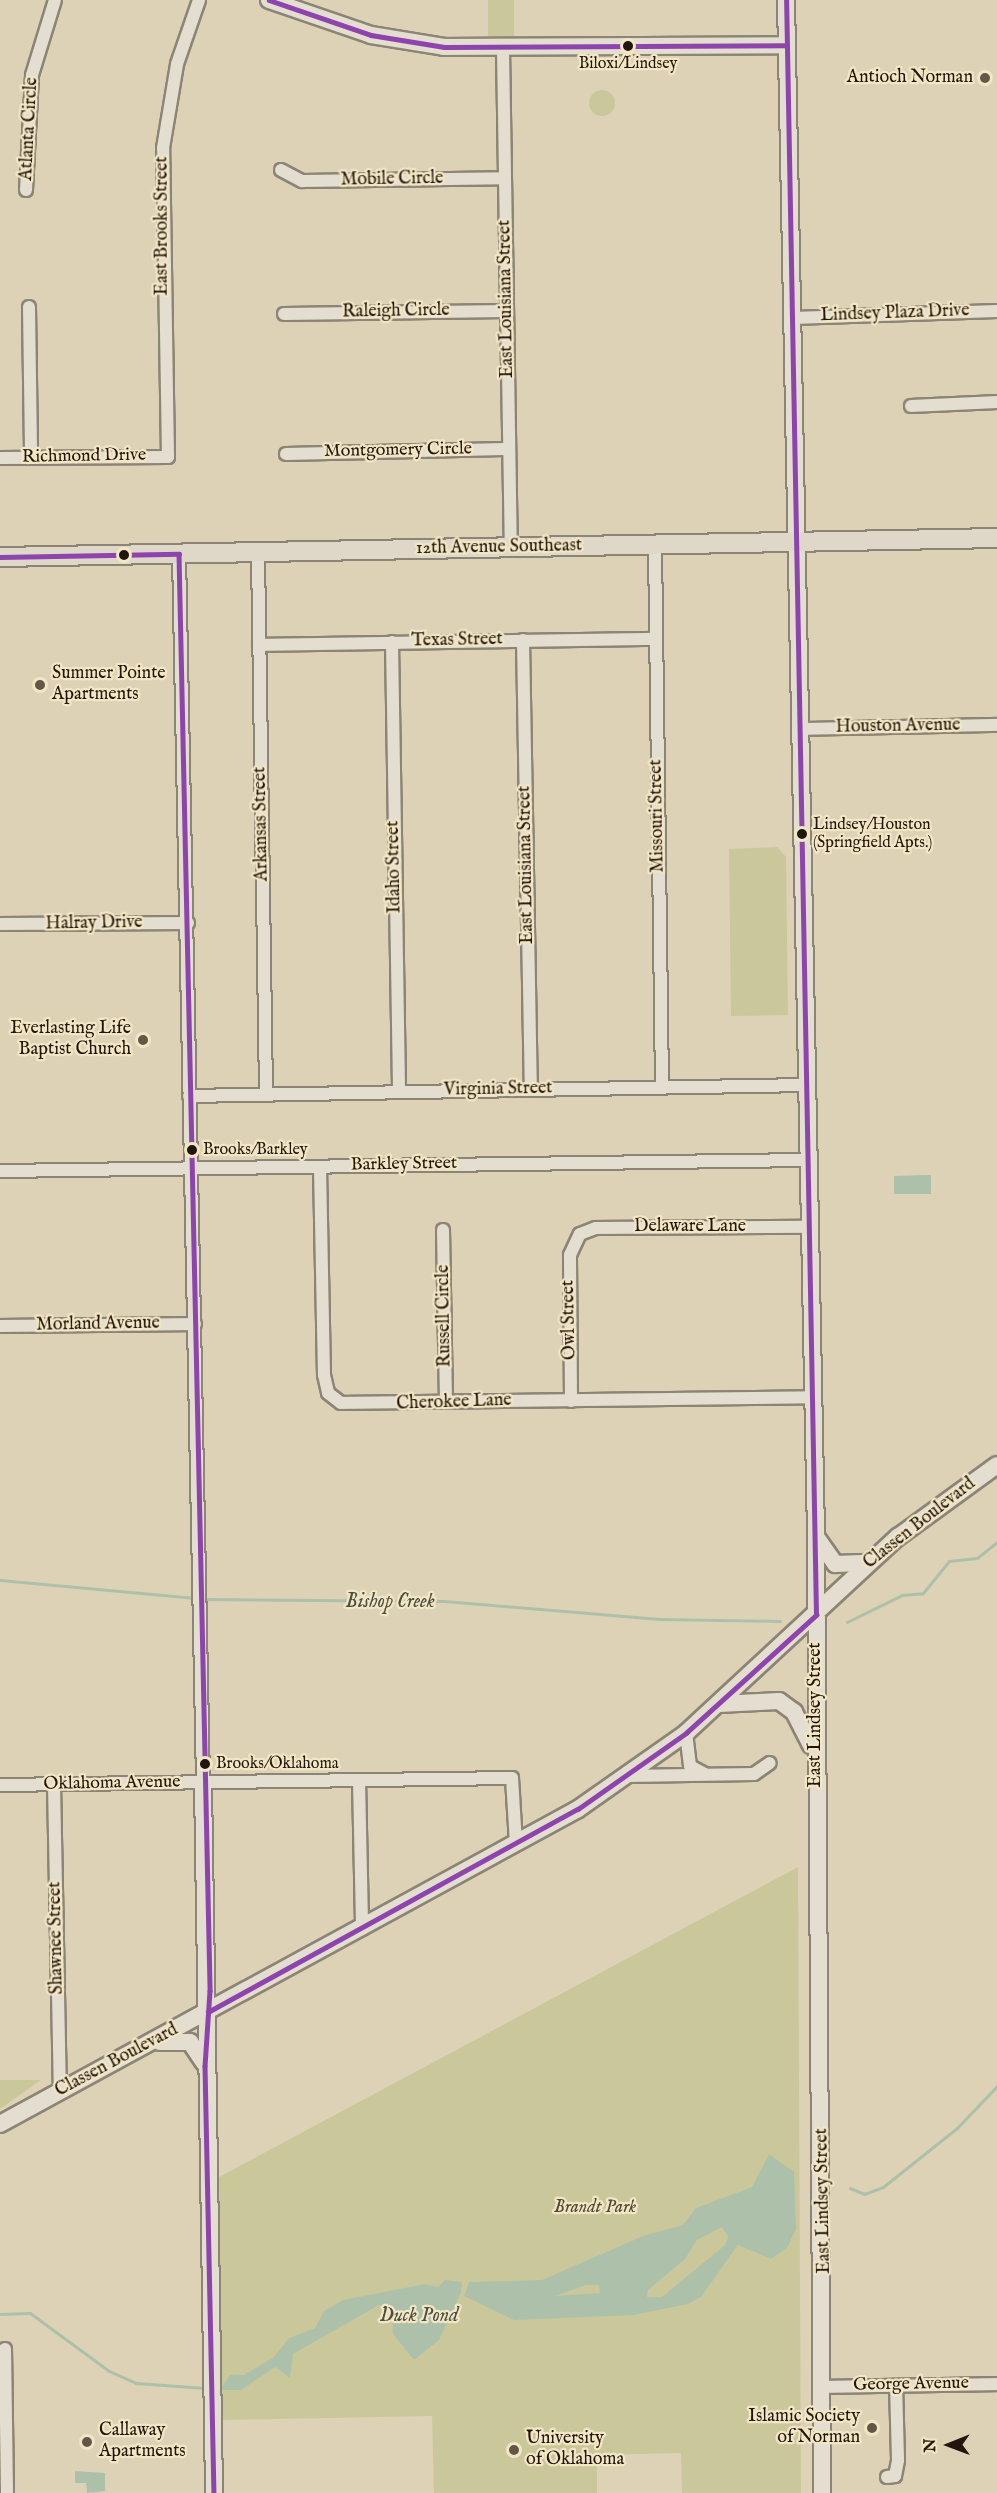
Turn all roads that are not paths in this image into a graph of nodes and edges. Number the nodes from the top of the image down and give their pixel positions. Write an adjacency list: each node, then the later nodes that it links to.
1 (55, 0): 9 (street, Atlanta Circle)
2 (199, 0): 19 (street, East Brooks Street)
3 (269, 0): 6 (street)
4 (786, 0): 5 (street, East Lindsey Street)
5 (787, 45): 6 (street); 14 (street, East Lindsey Street)
6 (503, 49): 8 (street, East Louisiana Street)
7 (281, 170): 8 (street, Mobile Circle)
8 (505, 178): 12 (street, East Louisiana Street)
9 (26, 190)
10 (29, 307): 21 (street)
11 (997, 310): 14 (street, Lindsey Plaza Drive)
12 (507, 311): 13 (street, Raleigh Circle); 17 (street, East Louisiana Street)
13 (284, 314)
14 (793, 318): 23 (street, East Lindsey Street)
15 (997, 402): 16 (street)
16 (911, 406)
17 (509, 449): 18 (street, Montgomery Circle); 25 (street, East Louisiana Street)
18 (286, 454)
19 (168, 457): 21 (street, Richmond Drive)
20 (0, 458): 21 (street, Richmond Drive)
21 (30, 458)
22 (997, 538): 23 (main road, 12th Avenue Southeast)
23 (797, 543): 24 (main road, 12th Avenue Southeast); 34 (street, East Lindsey Street)
24 (655, 545): 25 (main road, 12th Avenue Southeast); 29 (street, Missouri Street)
25 (512, 548): 26 (main road, 12th Avenue Southeast)
26 (258, 553): 27 (main road, 12th Avenue Southeast); 32 (street, Arkansas Street)
27 (179, 554): 28 (main road, 12th Avenue Southeast); 35 (street)
28 (0, 557)
29 (656, 639): 30 (street, Texas Street); 38 (street, Missouri Street)
30 (523, 640): 31 (street, Texas Street); 39 (street, East Louisiana Street)
31 (392, 642): 32 (street, Texas Street); 40 (street, Idaho Street)
32 (259, 645): 41 (street, Arkansas Street)
33 (997, 725): 34 (street, Houston Avenue)
34 (800, 729): 37 (street, East Lindsey Street)
35 (188, 923): 36 (street, Halray Drive); 42 (street)
36 (0, 924)
37 (806, 1085): 38 (street, Virginia Street); 43 (street, East Lindsey Street)
38 (662, 1087): 39 (street, Virginia Street)
39 (531, 1089): 40 (street, Virginia Street)
40 (399, 1092): 41 (street, Virginia Street)
41 (266, 1094): 42 (street, Virginia Street)
42 (189, 1096): 45 (street)
43 (807, 1160): 44 (street, Barkley Street); 47 (street, East Lindsey Street)
44 (320, 1167): 45 (street, Barkley Street); 54 (street, Cherokee Lane)
45 (191, 1168): 46 (street, Barkley Street); 50 (street)
46 (0, 1171)
47 (808, 1227): 49 (street, Delaware Lane); 52 (street, East Lindsey Street)
48 (443, 1230): 54 (street, Russell Circle)
49 (574, 1240): 53 (street, Owl Street)
50 (195, 1324): 51 (street, Morland Avenue); 66 (street)
51 (0, 1326)
52 (810, 1397): 53 (street, Cherokee Lane); 56 (street, East Lindsey Street)
53 (571, 1401): 54 (street, Cherokee Lane)
54 (446, 1402)
55 (997, 1465): 57 (street, Classen Boulevard)
56 (816, 1534): 57 (street); 58 (street, East Lindsey Street)
57 (868, 1563): 58 (street, Classen Boulevard)
58 (816, 1615): 59 (street, Classen Boulevard); 61 (street, East Lindsey Street)
59 (719, 1704): 60 (street, Classen Boulevard); 61 (street)
60 (686, 1732): 63 (street); 64 (street, Classen Boulevard)
61 (814, 1751): 81 (street, East Lindsey Street)
62 (770, 1763): 63 (street)
63 (709, 1775): 64 (street)
64 (627, 1776): 69 (street, Classen Boulevard)
65 (359, 1780): 66 (street, Oklahoma Avenue); 69 (street, Oklahoma Avenue); 70 (street)
66 (203, 1783): 67 (street, Oklahoma Avenue); 71 (street)
67 (54, 1784): 68 (street, Oklahoma Avenue); 76 (street, Shawnee Street)
68 (0, 1785)
69 (516, 1844): 70 (street, Classen Boulevard)
70 (362, 1929): 72 (street, Classen Boulevard)
71 (210, 1972): 72 (street); 73 (street)
72 (243, 1993): 73 (street, Classen Boulevard)
73 (208, 2012): 74 (street, Classen Boulevard); 75 (street)
74 (149, 2044): 75 (street); 76 (street, Classen Boulevard)
75 (205, 2066): 85 (street)
76 (60, 2092): 77 (street, Classen Boulevard)
77 (0, 2124)
78 (5, 2349): 82 (street)
79 (997, 2384): 80 (street, George Avenue)
80 (896, 2386): 81 (street, George Avenue); 83 (street)
81 (824, 2387): 86 (street, East Lindsey Street); 87 (street, East Lindsey Street)
82 (3, 2402): 84 (street)
83 (887, 2477)
84 (7, 2493)
85 (214, 2493)
86 (822, 2493)
87 (830, 2493)

